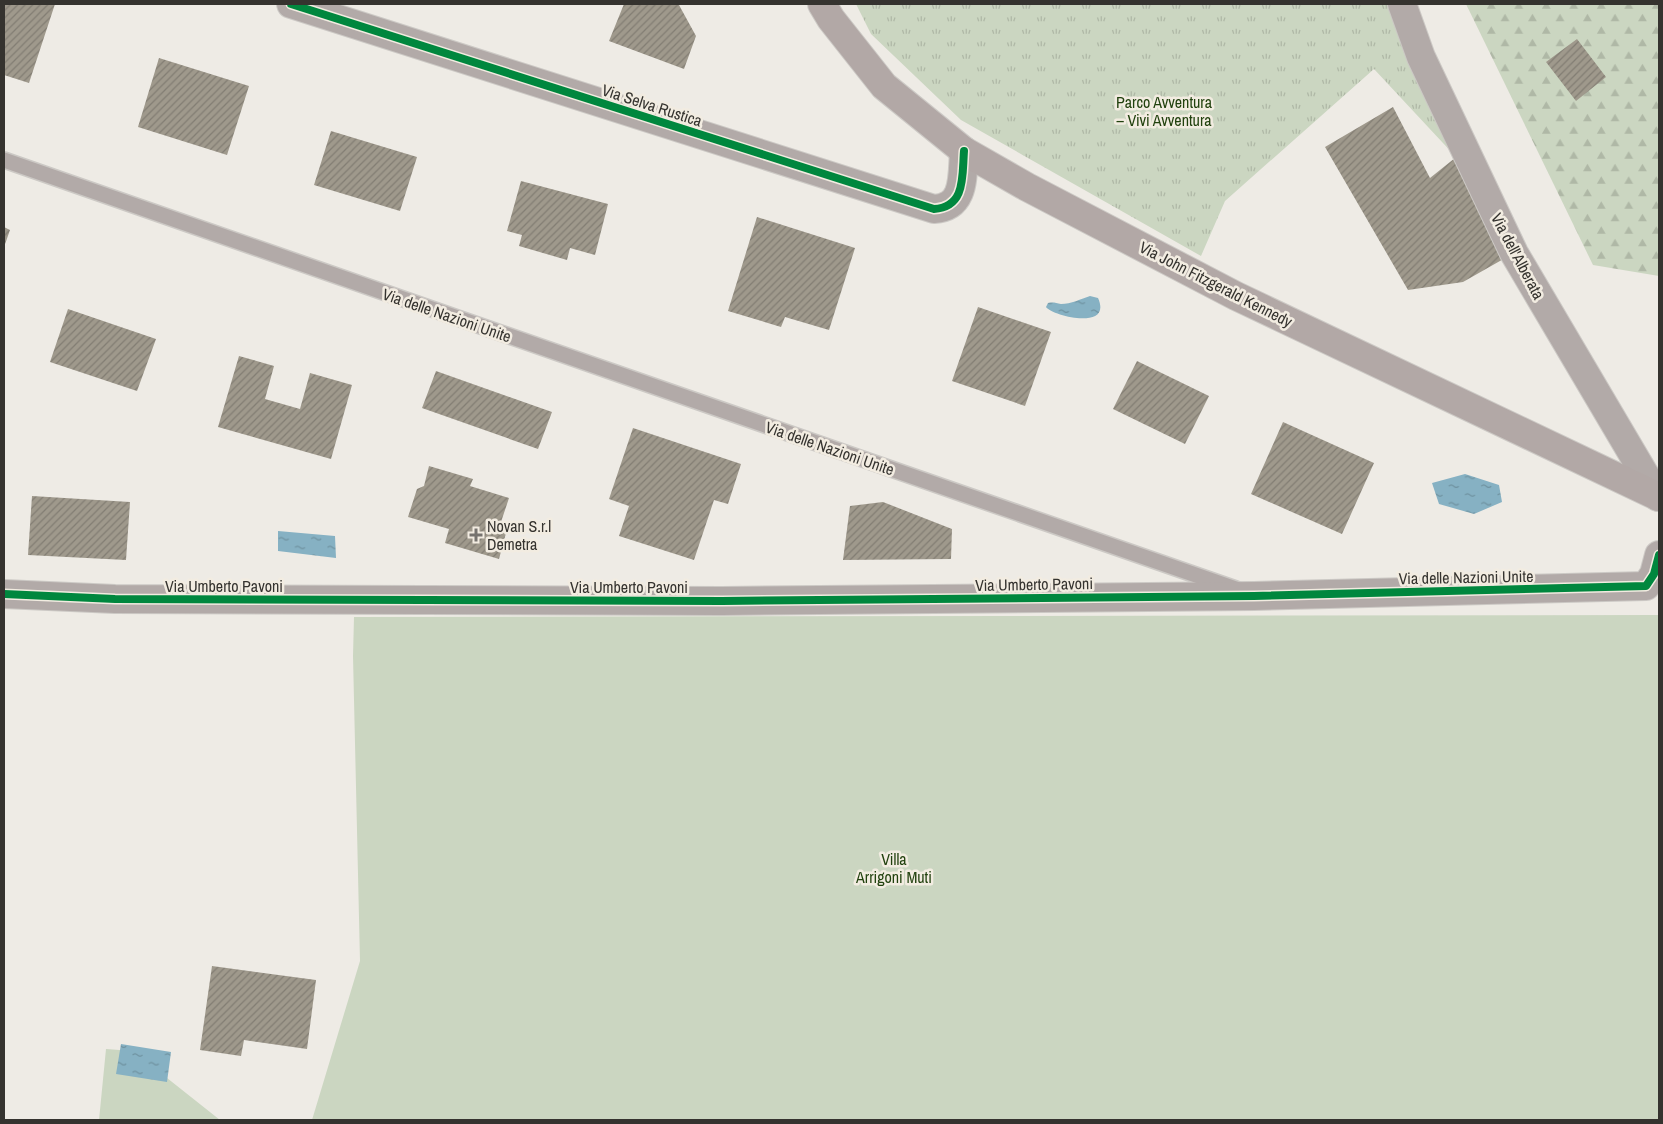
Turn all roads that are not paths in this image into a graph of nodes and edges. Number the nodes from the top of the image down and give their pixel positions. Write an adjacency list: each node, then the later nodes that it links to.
1 (291, 4): 4 (street, Via Selva Rustica)
2 (822, 4): 4 (main road, Via John Fitzgerald Kennedy)
3 (1402, 4): 6 (street, Via dell'Alberata)
4 (964, 151): 6 (main road, Via John Fitzgerald Kennedy)
5 (4, 160): 9 (lane, Via delle Nazioni Unite)
6 (1659, 497)
7 (1659, 555): 9 (street, Via delle Nazioni Unite)
8 (4, 594): 9 (street, Via Umberto Pavoni)
9 (1254, 596)

